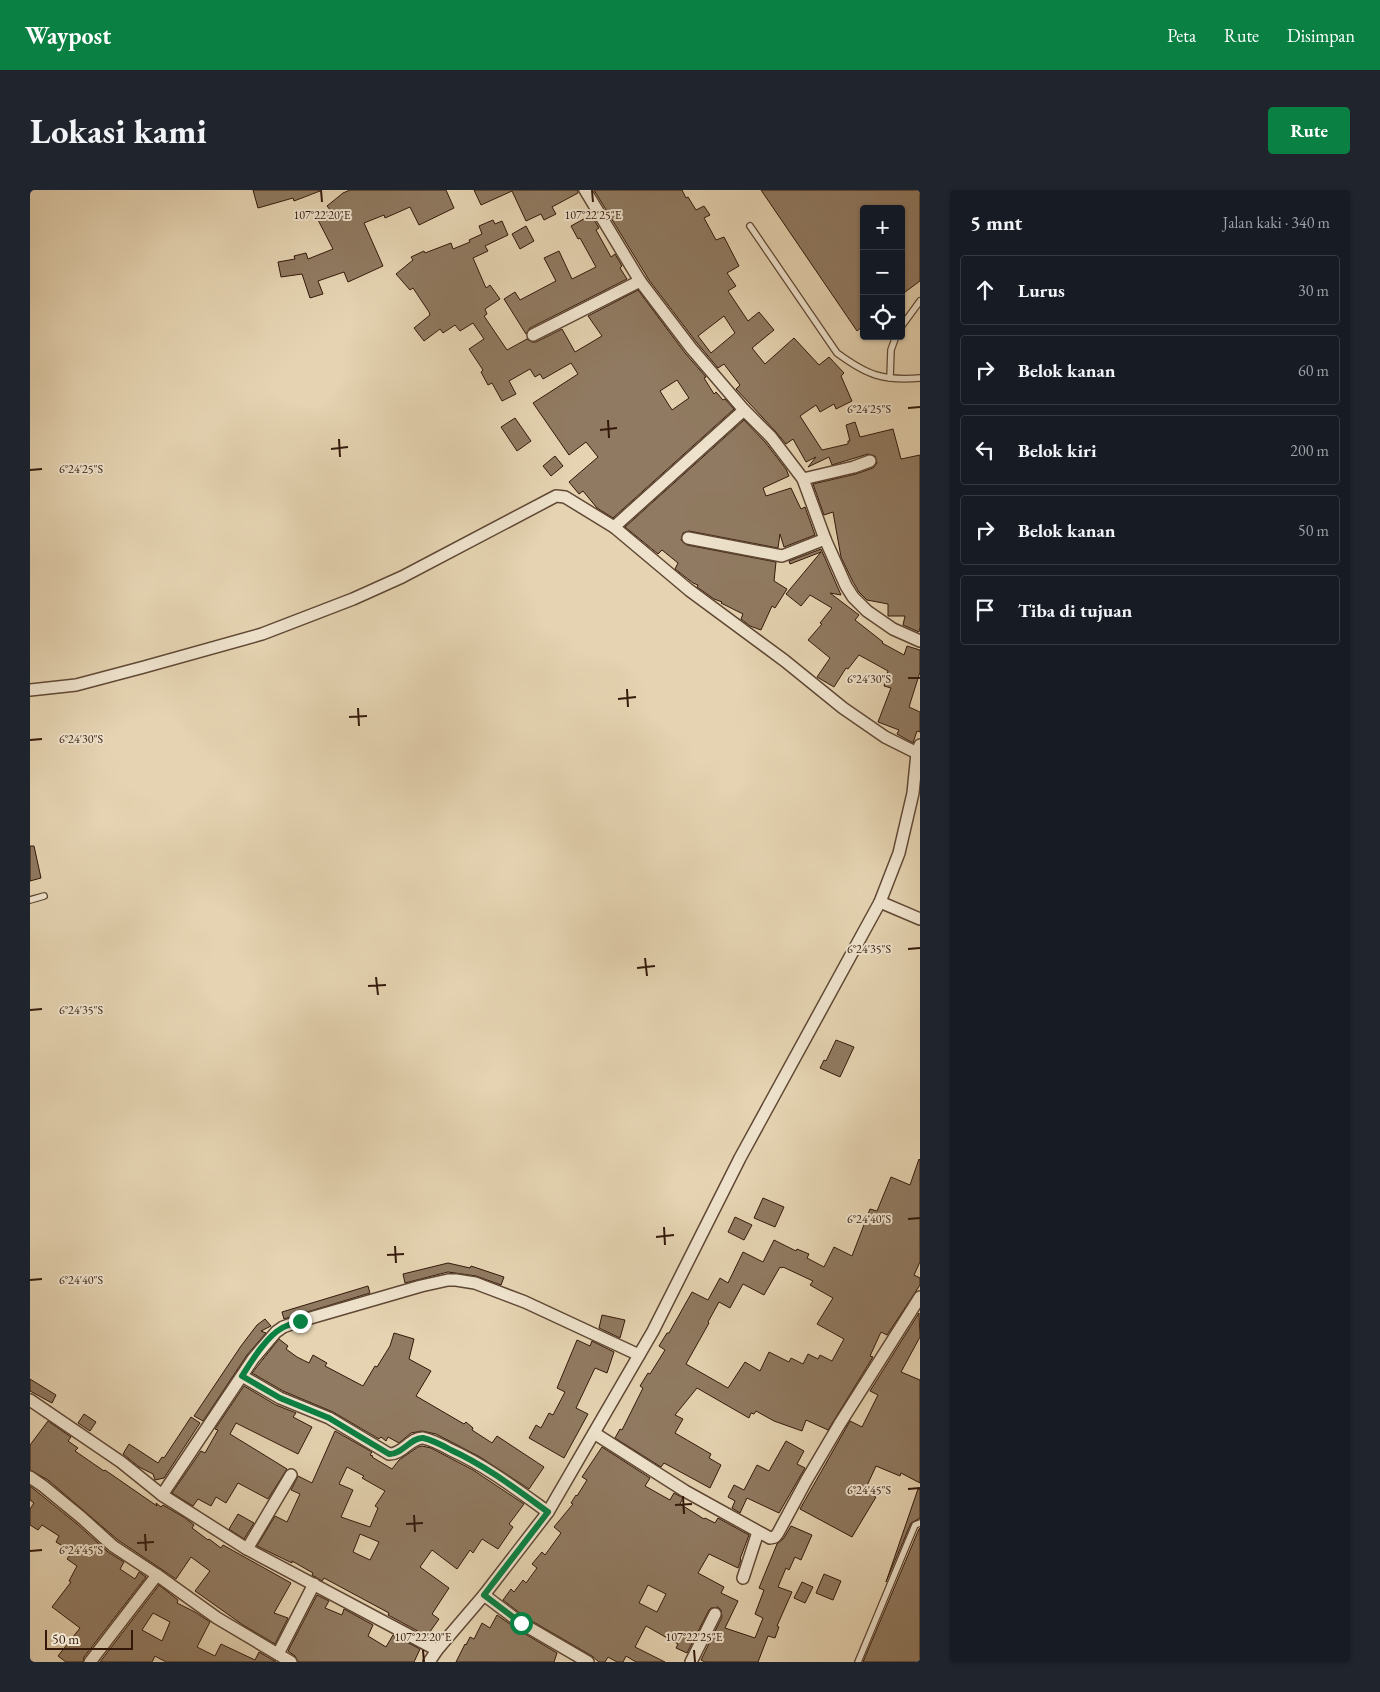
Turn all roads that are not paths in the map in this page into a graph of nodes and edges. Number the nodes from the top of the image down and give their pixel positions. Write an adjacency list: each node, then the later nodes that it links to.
1 (585, 190): 3 (street)
2 (750, 226): 8 (lane)
3 (640, 281): 6 (street); 10 (street)
4 (920, 301): 5 (lane)
5 (905, 322)
6 (533, 335)
7 (895, 340): 8 (lane)
8 (890, 378): 9 (lane)
9 (920, 378)
10 (744, 410): 12 (street); 13 (street)
11 (870, 461): 12 (street)
12 (803, 479): 15 (street)
13 (614, 528): 17 (street); 18 (street)
14 (688, 538): 15 (street)
15 (825, 539): 16 (street)
16 (920, 641)
17 (30, 690)
18 (918, 754): 21 (street)
19 (44, 896): 20 (lane)
20 (30, 900)
21 (880, 902): 22 (street); 24 (street)
22 (920, 919)
23 (920, 1297): 33 (street)
24 (639, 1355): 25 (street); 27 (street)
25 (242, 1376): 30 (street); 31 (street)
26 (30, 1400): 30 (street)
27 (594, 1433): 31 (street); 33 (street)
28 (291, 1475): 34 (street)
29 (30, 1477): 35 (street)
30 (162, 1495): 34 (street)
31 (548, 1512): 38 (street)
32 (920, 1523): 47 (lane)
33 (758, 1532): 36 (street)
34 (247, 1549): 37 (street)
35 (158, 1575): 41 (street); 42 (street)
36 (743, 1578)
37 (314, 1584): 40 (street); 41 (street)
38 (484, 1595): 40 (street); 45 (street)
39 (715, 1614): 46 (street)
40 (437, 1650): 44 (street)
41 (278, 1654): 43 (street)
42 (90, 1662)
43 (291, 1662)
44 (429, 1662)
45 (588, 1662)
46 (691, 1662)
47 (858, 1662)

